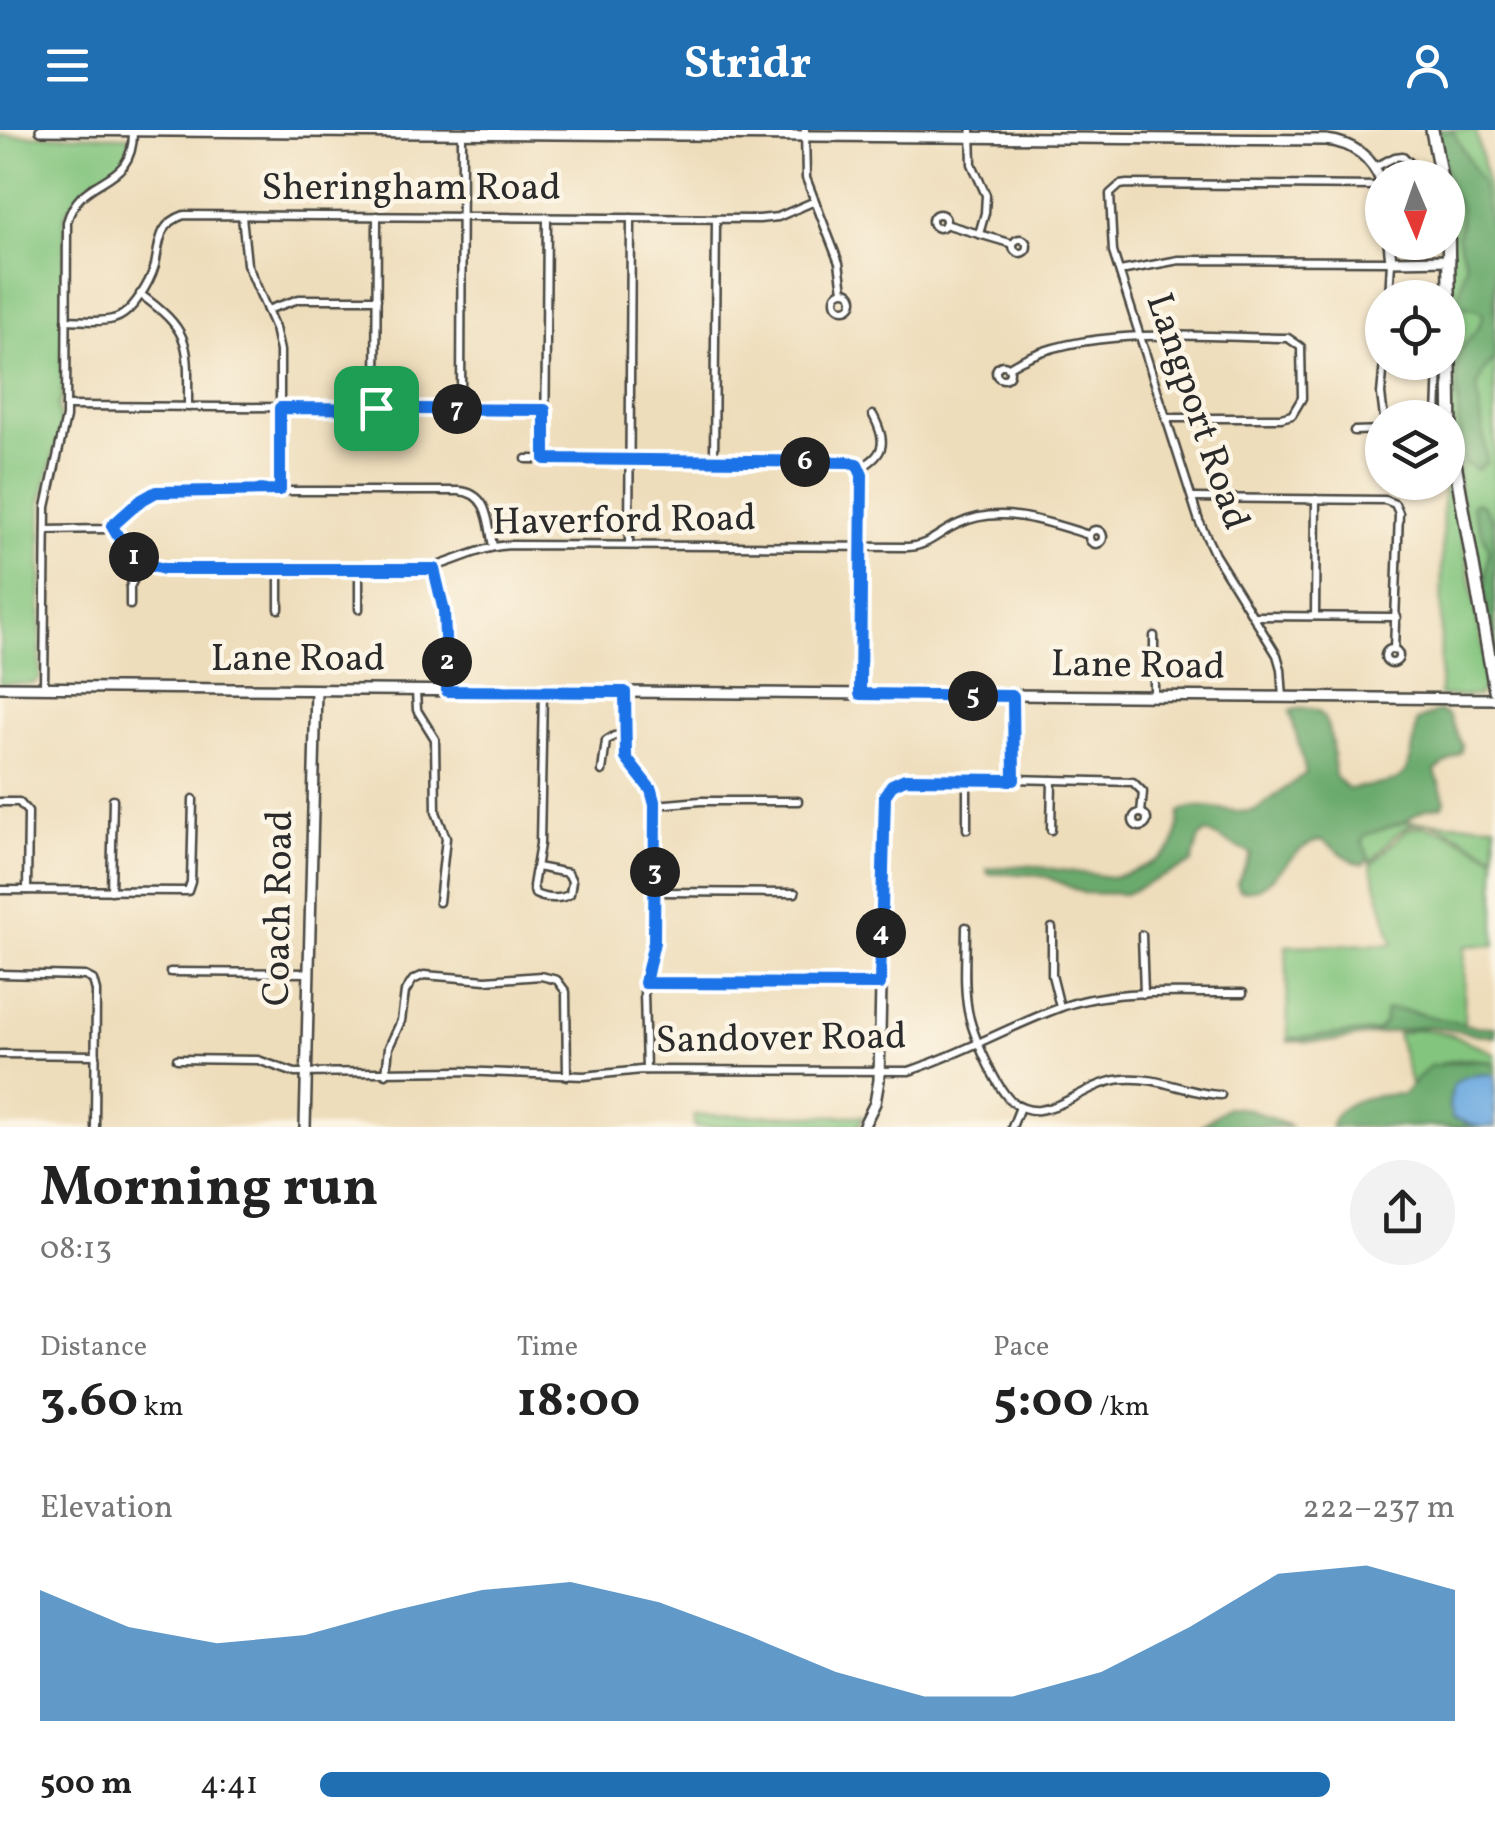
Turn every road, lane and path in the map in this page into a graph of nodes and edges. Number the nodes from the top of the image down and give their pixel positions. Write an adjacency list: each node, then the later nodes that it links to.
1 (41, 130): 2 (street)
2 (133, 130): 4 (street); 32 (street)
3 (1432, 130): 12 (main road)
4 (226, 131): 5 (street)
5 (462, 132): 6 (street); 17 (street)
6 (534, 132): 7 (street)
7 (805, 133): 8 (street); 14 (street)
8 (875, 133): 9 (street)
9 (971, 133): 10 (street); 22 (street)
10 (1182, 134): 11 (street)
11 (1367, 160)
12 (1438, 160)
13 (1365, 184): 26 (street, Langport Road)
14 (814, 201): 20 (street, Sheringham Road); 28 (street)
15 (242, 216): 16 (street, Sheringham Road); 29 (street, Sheringham Road); 31 (street)
16 (378, 216): 17 (street, Sheringham Road); 30 (street)
17 (462, 216): 18 (street, Sheringham Road); 39 (street)
18 (547, 218): 19 (street, Sheringham Road); 40 (street)
19 (631, 218): 20 (street, Sheringham Road); 47 (street)
20 (716, 219): 48 (street)
21 (945, 224): 22 (street)
22 (979, 234): 23 (street)
23 (1013, 244)
24 (1450, 260): 25 (street); 74 (main road)
25 (1390, 261): 26 (street); 27 (street)
26 (1120, 271): 33 (street, Langport Road)
27 (1390, 280)
28 (844, 290)
29 (140, 294): 32 (street); 36 (street)
30 (377, 299): 31 (street); 38 (street)
31 (268, 310): 37 (street)
32 (66, 320): 35 (street)
33 (1140, 338): 34 (street); 42 (street, Langport Road); 42 (street)
34 (1008, 368)
35 (66, 406): 36 (street); 54 (street)
36 (188, 408): 37 (street)
37 (280, 408): 38 (street); 50 (street)
38 (376, 408): 39 (street)
39 (461, 409): 40 (street)
40 (545, 410): 46 (street)
41 (873, 414): 49 (street)
42 (1166, 418): 51 (street, Langport Road)
43 (1354, 431): 44 (street)
44 (1365, 431)
45 (526, 459): 46 (street)
46 (545, 459): 47 (street)
47 (630, 460): 48 (street); 57 (street)
48 (714, 461): 49 (street)
49 (860, 468): 58 (street)
50 (280, 490): 53 (street); 56 (street)
51 (1193, 498): 52 (street); 66 (street, Langport Road)
52 (1316, 499): 67 (street); 68 (street)
53 (112, 526): 54 (street); 59 (street)
54 (46, 530): 72 (street)
55 (1089, 534): 58 (street, Haverford Road)
56 (493, 546): 57 (street, Haverford Road); 60 (street, Haverford Road)
57 (629, 546): 58 (street, Haverford Road)
58 (862, 547): 79 (street)
59 (142, 563): 61 (street, Haverford Road); 63 (street)
60 (434, 569): 62 (street, Haverford Road); 76 (street)
61 (280, 570): 62 (street, Haverford Road); 65 (street)
62 (359, 570): 64 (street)
63 (130, 606)
64 (359, 608)
65 (279, 609)
66 (1254, 616): 67 (street); 82 (street, Langport Road)
67 (1315, 616): 68 (street)
68 (1397, 617): 70 (street)
69 (1154, 636): 81 (street)
70 (1394, 650)
71 (0, 687): 72 (street, Lane Road)
72 (44, 687): 73 (street, Lane Road)
73 (316, 690): 75 (street, Lane Road); 108 (street, Coach Road)
74 (1495, 690)
75 (416, 691): 76 (street, Lane Road); 103 (street)
76 (447, 691): 77 (street, Lane Road)
77 (543, 692): 78 (street, Lane Road); 97 (street)
78 (625, 692): 79 (street, Lane Road); 84 (street)
79 (860, 694): 80 (street, Lane Road)
80 (1013, 696): 81 (street, Lane Road); 87 (street)
81 (1154, 697): 82 (street, Lane Road)
82 (1283, 698): 83 (street, Lane Road)
83 (1495, 699)
84 (624, 735): 85 (street); 93 (street)
85 (602, 772)
86 (967, 779): 87 (street); 95 (street); 111 (street)
87 (1014, 780): 88 (street)
88 (1052, 780): 94 (street); 96 (street)
89 (193, 798): 100 (street)
90 (112, 799): 100 (street)
91 (798, 801): 93 (street)
92 (0, 802): 99 (street)
93 (655, 805): 101 (street)
94 (1141, 813)
95 (966, 829)
96 (1051, 830)
97 (537, 867): 97 (street)
98 (0, 890): 99 (street)
99 (28, 890): 100 (street)
100 (111, 891)
101 (654, 892): 102 (street); 110 (street)
102 (794, 894)
103 (439, 902)
104 (966, 927): 115 (street)
105 (1052, 928): 114 (street)
106 (1142, 935): 113 (street)
107 (170, 972): 108 (street)
108 (308, 973): 121 (street, Coach Road)
109 (0, 974): 117 (street)
110 (645, 983): 111 (street); 119 (street)
111 (880, 984): 120 (street)
112 (1243, 993): 113 (street, Sandover Road)
113 (1144, 994): 114 (street, Sandover Road)
114 (1060, 1007): 115 (street, Sandover Road)
115 (980, 1044): 120 (street, Sandover Road); 125 (street)
116 (0, 1054): 117 (street)
117 (96, 1055): 126 (street)
118 (177, 1059): 121 (street, Sandover Road)
119 (646, 1070): 120 (street, Sandover Road); 123 (street, Sandover Road)
120 (879, 1072): 128 (street)
121 (306, 1073): 122 (street, Sandover Road); 127 (street, Coach Road)
122 (386, 1074): 123 (street, Sandover Road); 123 (street)
123 (566, 1076)
124 (1221, 1095): 125 (street)
125 (1020, 1107): 129 (street)
126 (96, 1127)
127 (305, 1127)
128 (863, 1127)
129 (1012, 1127)

